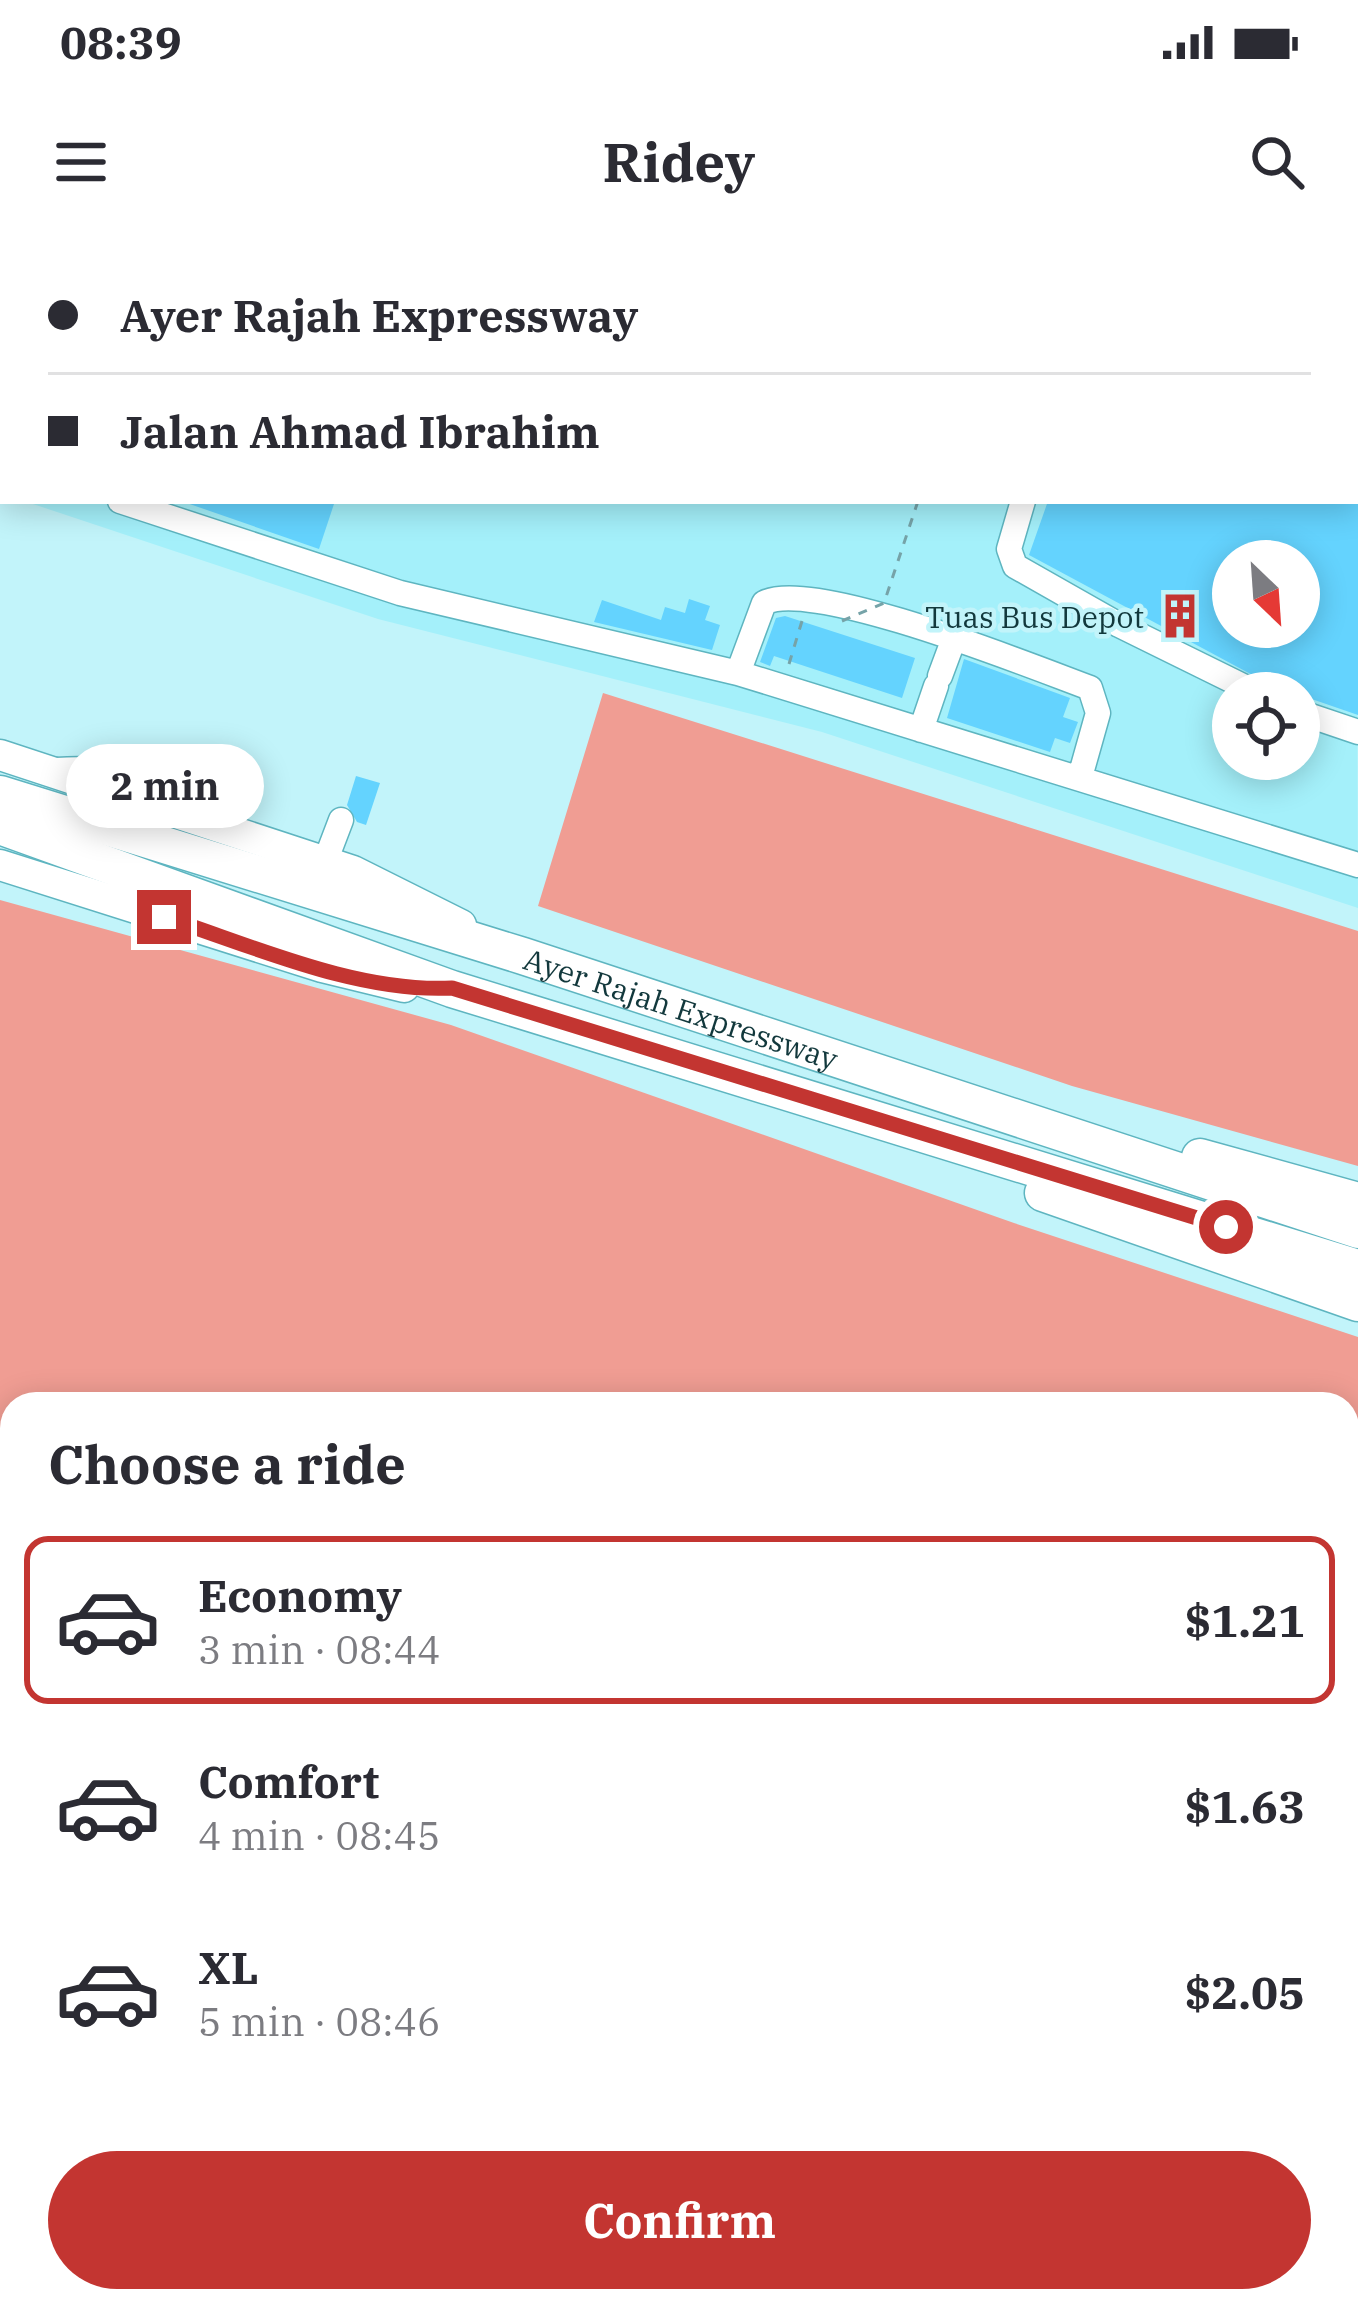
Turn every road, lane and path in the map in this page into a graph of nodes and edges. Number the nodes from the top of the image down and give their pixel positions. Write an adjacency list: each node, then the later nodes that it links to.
1 (129, 504): 8 (lane)
2 (917, 504): 5 (path, bridge)
3 (1022, 504): 7 (lane)
4 (803, 617): 9 (path)
5 (839, 628)
6 (952, 641): 8 (lane); 11 (lane); 14 (lane)
7 (1214, 672)
8 (738, 673): 9 (lane)
9 (782, 687): 11 (lane)
10 (1320, 719): 12 (lane)
11 (921, 730): 14 (lane)
12 (1358, 733)
13 (0, 755): 18 (main road)
14 (1080, 777): 20 (lane)
15 (0, 794): 21 (highway, Ayer Rajah Expressway)
16 (341, 820): 18 (lane)
17 (0, 826): 22 (highway, Ayer Rajah Expressway)
18 (325, 862): 21 (main road)
19 (0, 865): 22 (main road)
20 (1358, 865)
21 (523, 956): 24 (highway, Ayer Rajah Expressway)
22 (452, 988): 23 (highway, Ayer Rajah Expressway)
23 (784, 1089): 27 (highway, Ayer Rajah Expressway); 28 (highway)
24 (1034, 1126): 25 (highway); 26 (highway, Ayer Rajah Expressway)
25 (1358, 1201)
26 (1358, 1230)
27 (1358, 1268)
28 (1358, 1303)

